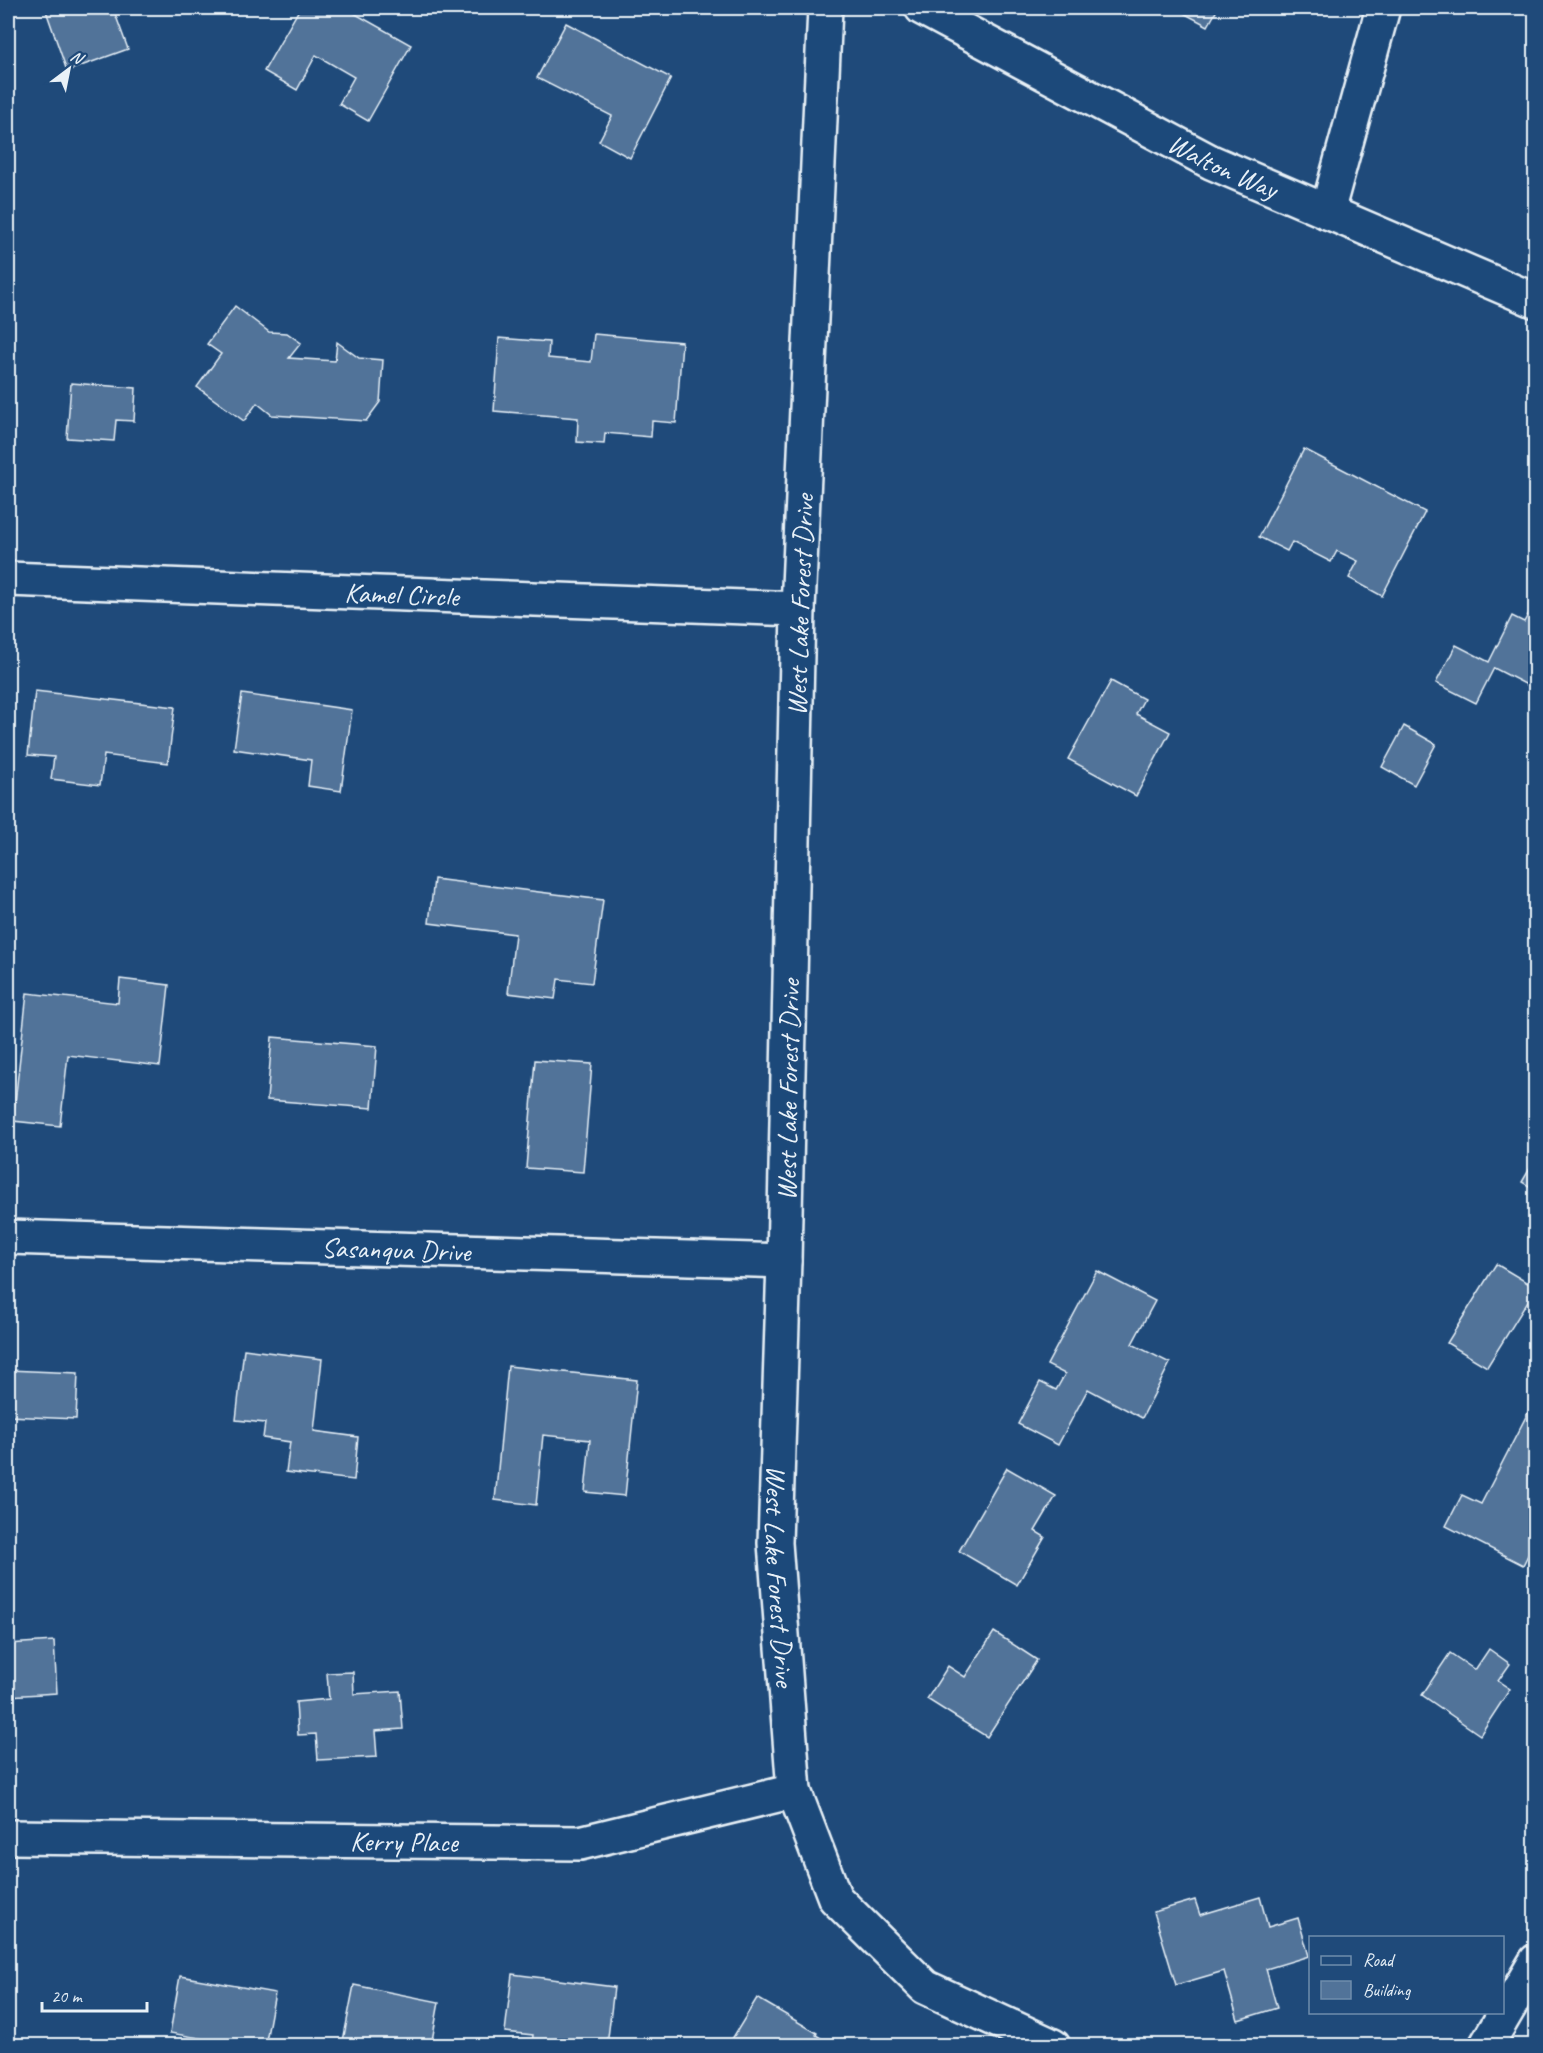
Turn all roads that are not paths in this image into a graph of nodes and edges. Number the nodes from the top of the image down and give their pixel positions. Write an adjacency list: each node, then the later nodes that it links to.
1 (825, 8): 7 (street, West Lake Forest Drive)
2 (922, 8): 4 (street, Walton Way)
3 (1383, 8): 4 (street)
4 (1327, 212): 5 (street, Walton Way)
5 (1536, 301)
6 (8, 579): 7 (street, Kamel Circle)
7 (798, 609): 9 (street, West Lake Forest Drive)
8 (8, 1237): 9 (street, Sasanqua Drive)
9 (784, 1262): 10 (street, West Lake Forest Drive)
10 (794, 1791): 11 (street, Kerry Place); 13 (street, West Lake Forest Drive)
11 (8, 1837)
12 (1536, 1961): 14 (street)
13 (1053, 2046)
14 (1486, 2046)

